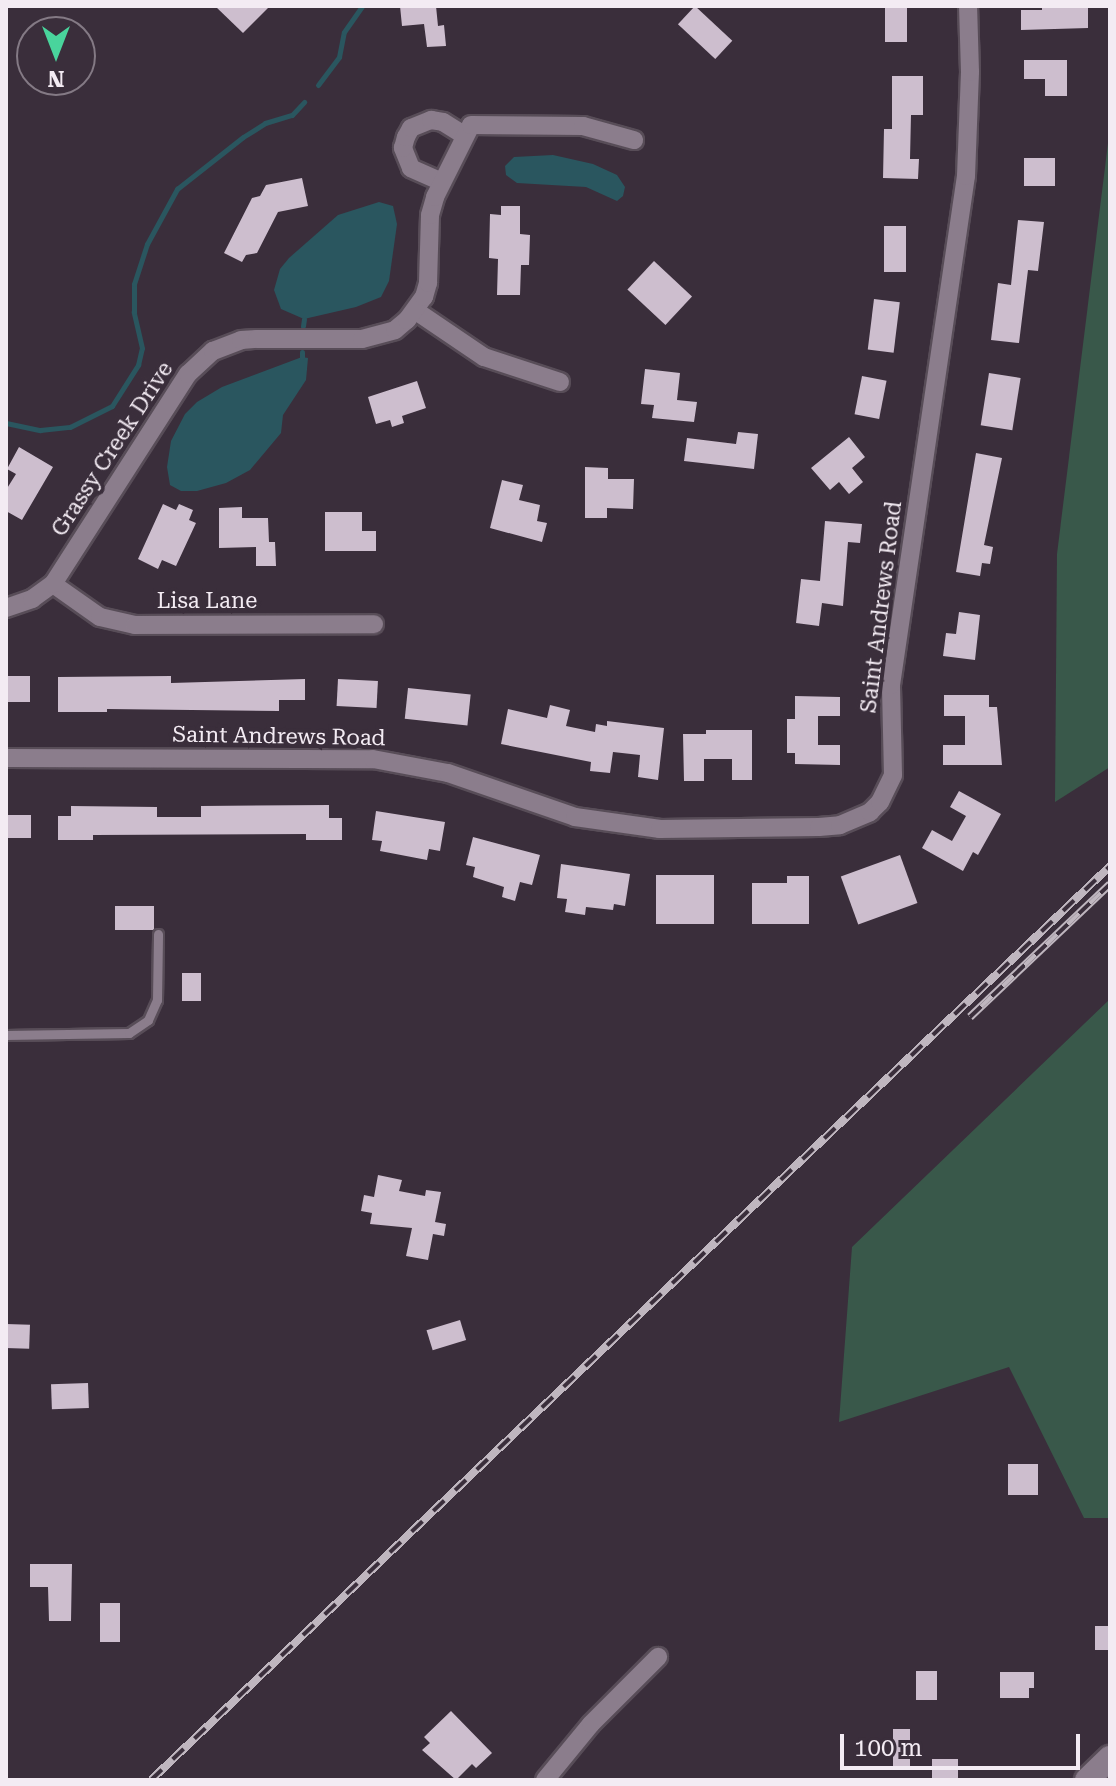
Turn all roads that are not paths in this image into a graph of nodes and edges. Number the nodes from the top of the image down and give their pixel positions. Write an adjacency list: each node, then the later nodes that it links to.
1 (968, 6): 10 (street, Saint Andrews Road)
2 (464, 135): 3 (street); 4 (street); 4 (street)
3 (634, 140)
4 (442, 182): 5 (street)
5 (416, 311): 6 (street); 7 (street, Grassy Creek Drive)
6 (560, 382)
7 (53, 584): 8 (street, Grassy Creek Drive); 9 (street, Lisa Lane)
8 (6, 608)
9 (374, 624)
10 (6, 758)
11 (158, 934): 12 (lane)
12 (6, 1035)
13 (658, 1657): 15 (street)
14 (1110, 1758): 16 (main road)
15 (545, 1780)
16 (1087, 1780)

